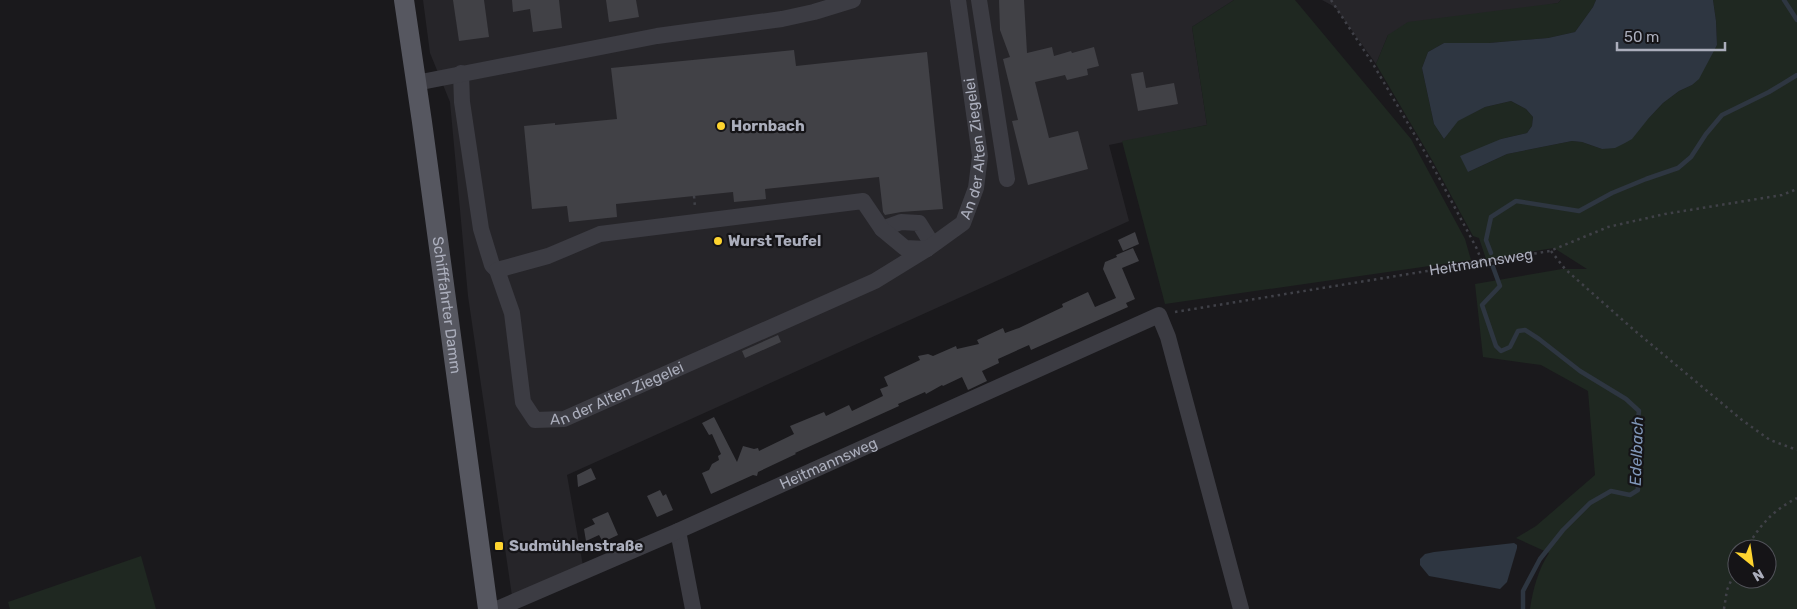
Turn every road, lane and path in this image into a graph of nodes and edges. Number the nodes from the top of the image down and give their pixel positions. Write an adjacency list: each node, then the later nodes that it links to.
1 (404, 0): 7 (main road, Schifffahrter Damm)
2 (852, 0): 6 (street)
3 (958, 0): 11 (street, An der Alten Ziegelei)
4 (979, 0): 8 (street)
5 (1331, 0): 13 (path)
6 (461, 73): 7 (street); 14 (street)
7 (416, 83): 21 (main road, Schifffahrter Damm)
8 (1007, 179)
9 (1797, 190): 12 (path, Heitmannsweg)
10 (882, 229): 11 (street); 11 (street); 14 (street)
11 (927, 249): 14 (street, An der Alten Ziegelei)
12 (1550, 251): 13 (path, Heitmannsweg); 16 (path)
13 (1482, 262): 15 (path, Heitmannsweg)
14 (497, 270)
15 (1159, 315): 18 (street, Heitmannsweg); 24 (street)
16 (1797, 450)
17 (1797, 498): 19 (path)
18 (678, 531): 22 (street, Heitmannsweg); 23 (street)
19 (1753, 539)
20 (1727, 589): 25 (path)
21 (488, 609)
22 (497, 609)
23 (693, 609)
24 (1240, 609)
25 (1724, 609)

